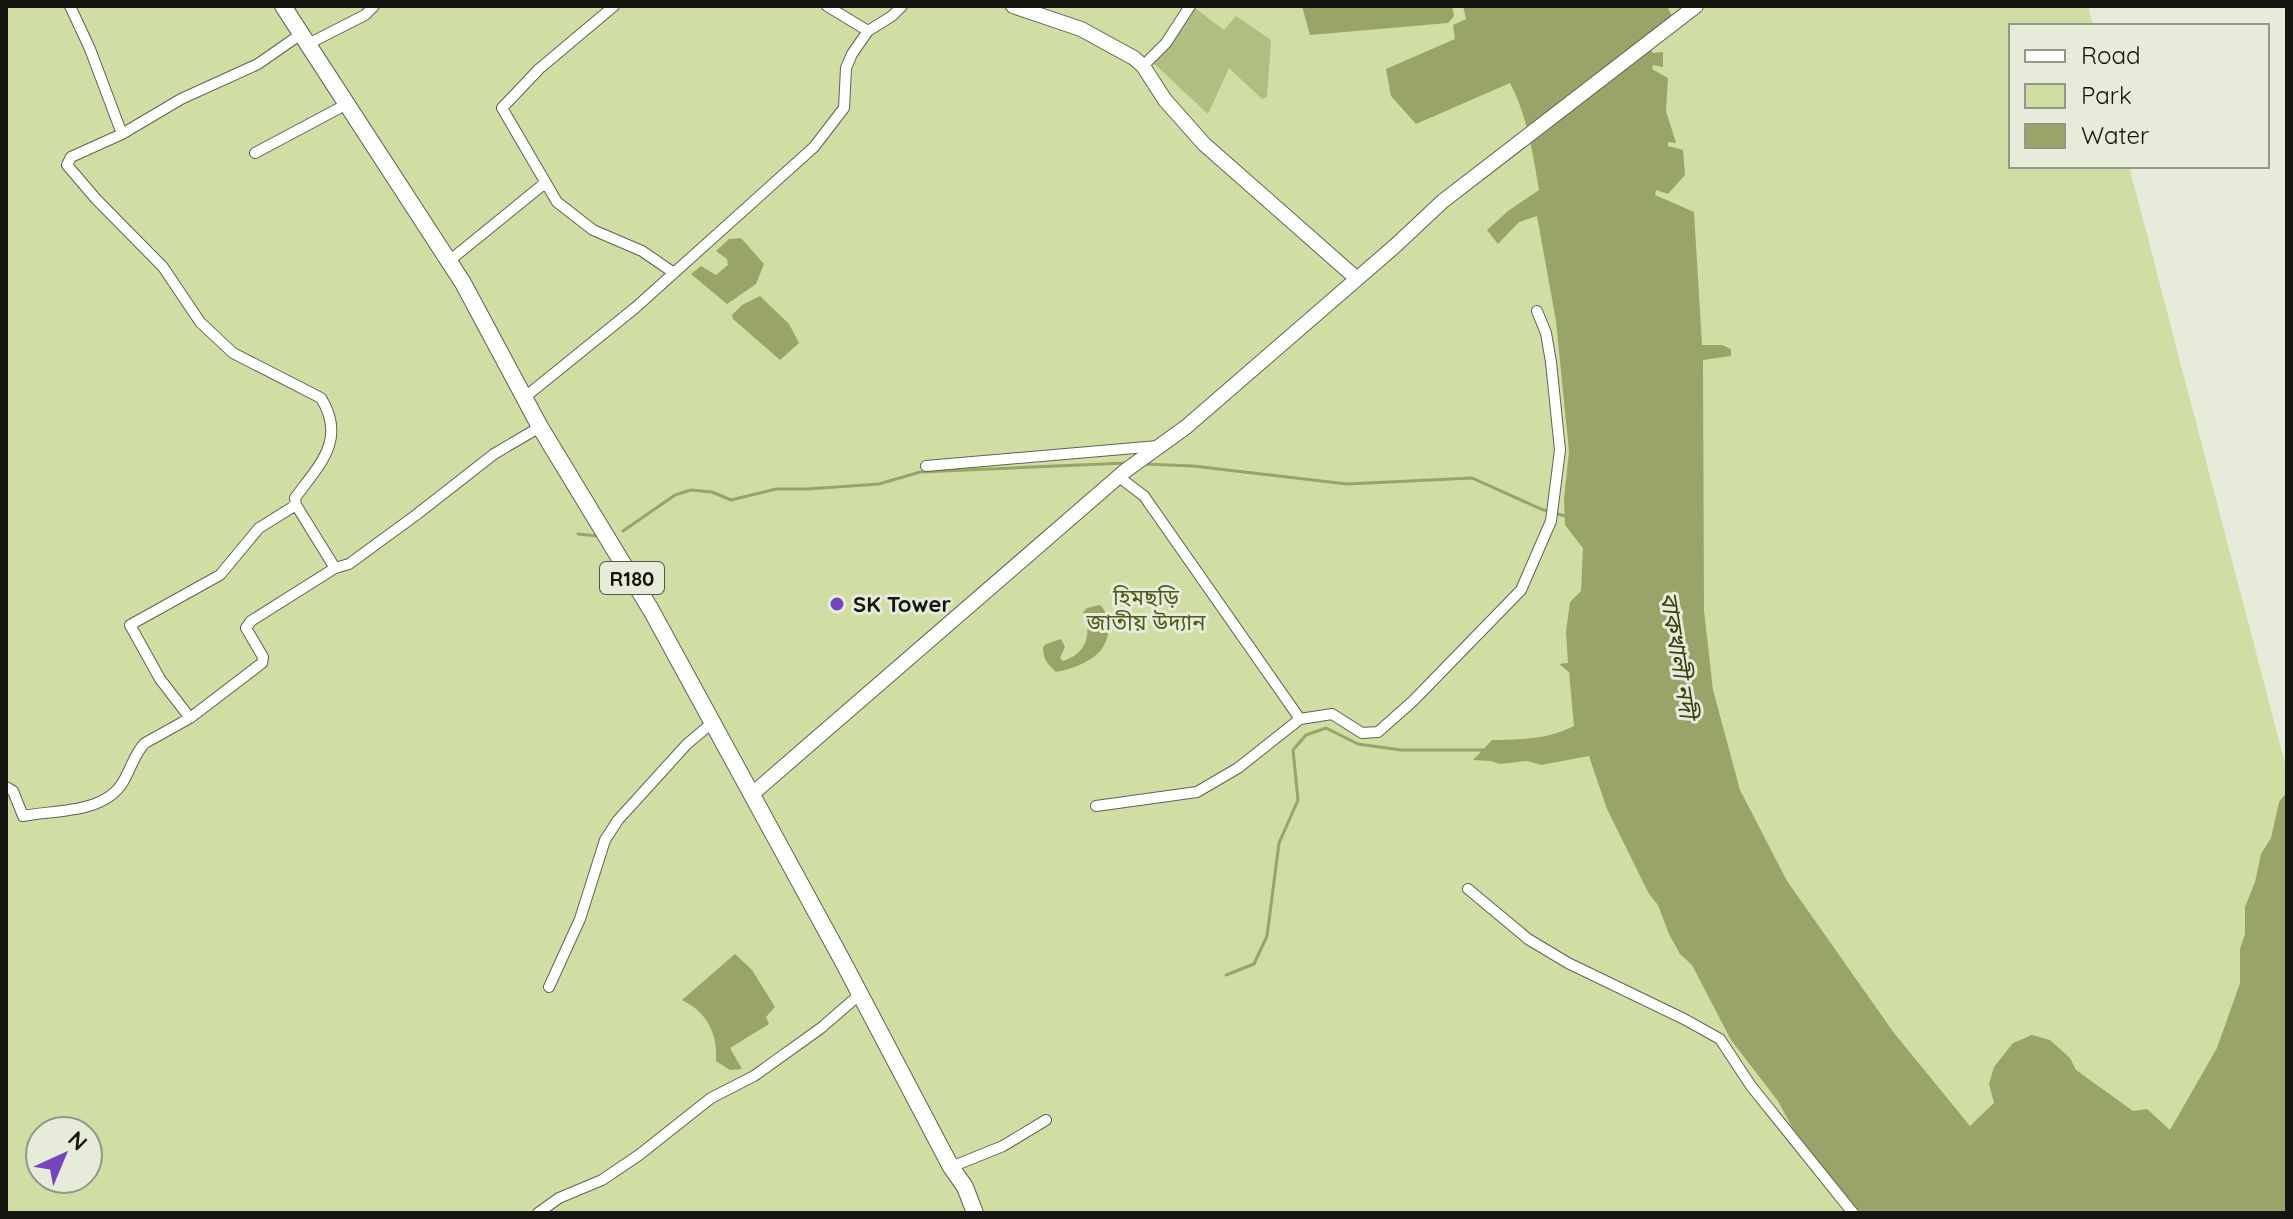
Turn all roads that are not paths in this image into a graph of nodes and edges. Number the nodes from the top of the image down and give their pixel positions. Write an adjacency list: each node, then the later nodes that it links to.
1 (70, 6): 14 (street)
2 (283, 6): 11 (main road, R180)
3 (374, 6): 11 (street)
4 (614, 6): 16 (street)
5 (827, 6): 10 (street)
6 (902, 6): 10 (street)
7 (1190, 6): 12 (street)
8 (1696, 6): 19 (main road)
9 (1017, 7): 12 (main road)
10 (868, 31): 18 (street)
11 (305, 39): 13 (main road, R180); 14 (street)
12 (1143, 66): 19 (main road)
13 (347, 104): 15 (street); 17 (main road, R180)
14 (122, 134): 26 (street)
15 (255, 153)
16 (545, 183): 17 (street); 18 (street)
17 (449, 261): 21 (main road, R180)
18 (674, 273): 21 (street)
19 (1356, 278): 23 (main road)
20 (1537, 311): 29 (street)
21 (525, 397): 22 (main road, R180)
22 (540, 427): 27 (street); 30 (main road, R180)
23 (1160, 446): 24 (street); 25 (main road)
24 (926, 466)
25 (1122, 474): 29 (street); 32 (main road)
26 (296, 505): 27 (street); 28 (street)
27 (335, 568): 28 (street)
28 (190, 718): 31 (street)
29 (1300, 719): 33 (street)
30 (712, 723): 32 (main road, R180); 35 (street)
31 (6, 787)
32 (751, 795): 36 (main road, R180)
33 (1096, 806)
34 (1468, 889): 42 (street)
35 (549, 987)
36 (859, 995): 38 (main road, R180); 39 (street)
37 (1046, 1120): 38 (street)
38 (951, 1167): 40 (main road, R180); 41 (main road, R180)
39 (538, 1213)
40 (963, 1213)
41 (975, 1213)
42 (1853, 1213)

